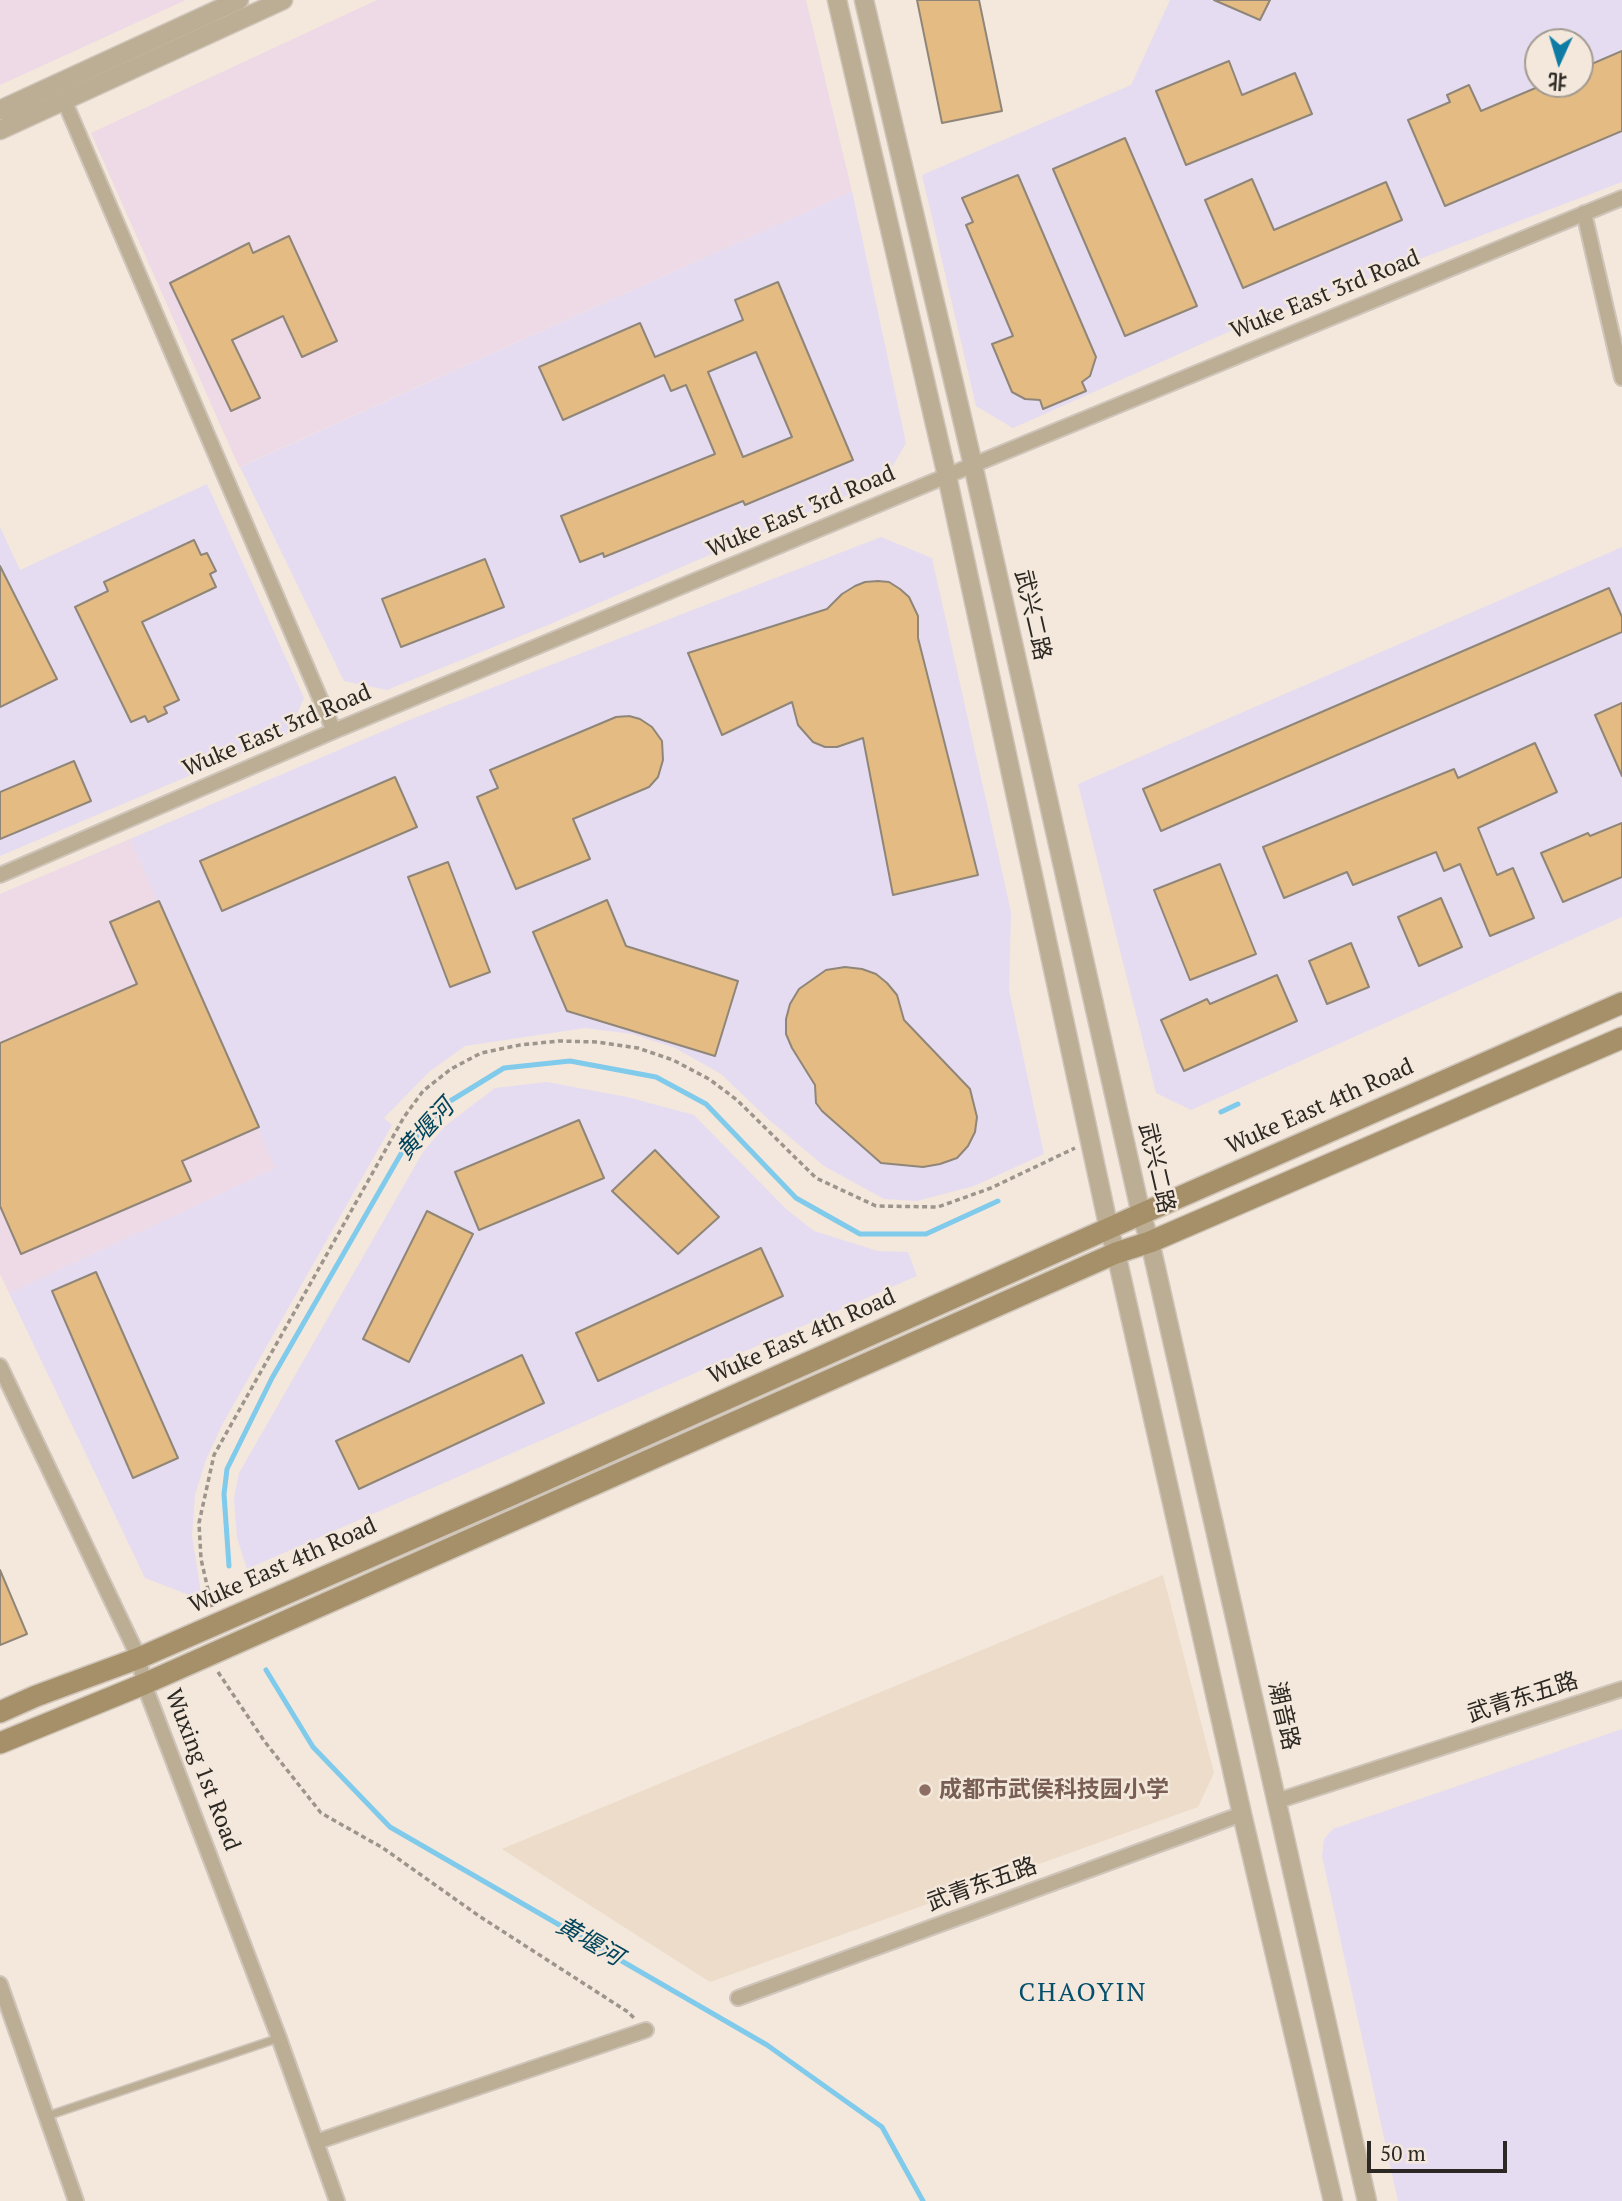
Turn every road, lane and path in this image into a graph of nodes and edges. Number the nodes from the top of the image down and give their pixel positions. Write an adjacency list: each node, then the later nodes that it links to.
1 (239, 0): 6 (street)
2 (283, 0): 5 (street)
3 (837, 0): 12 (street)
4 (864, 0): 11 (street, 武兴二路)
5 (64, 100): 7 (street); 13 (street)
6 (0, 110)
7 (0, 130)
8 (1622, 198): 9 (street, Wuke East 3rd Road)
9 (1584, 213): 10 (street); 11 (street, Wuke East 3rd Road)
10 (1622, 378)
11 (973, 465): 12 (street, Wuke East 3rd Road); 18 (street, 武兴二路)
12 (947, 476): 13 (street, Wuke East 3rd Road); 17 (street)
13 (334, 731): 14 (street, Wuke East 3rd Road)
14 (0, 874)
15 (1622, 1003): 18 (main road, Wuke East 4th Road)
16 (1622, 1038): 20 (main road)
17 (1090, 1141): 19 (street); 23 (path)
18 (1141, 1214): 19 (main road, Wuke East 4th Road); 20 (street, 武兴二路)
19 (1109, 1229): 21 (street); 23 (main road, Wuke East 4th Road)
20 (1150, 1242): 21 (main road); 34 (street, 潮音路)
21 (1116, 1253): 24 (main road); 35 (street)
22 (0, 1366): 25 (street, Wuxing 1st Road)
23 (216, 1624): 25 (main road, Wuke East 4th Road)
24 (207, 1656): 26 (main road); 38 (path)
25 (139, 1658): 26 (street, Wuxing 1st Road); 28 (main road, Wuke East 4th Road)
26 (144, 1684): 31 (main road); 39 (street, Wuxing 1st Road)
27 (1622, 1689): 34 (street, 武青东五路)
28 (36, 1696): 29 (street); 30 (main road, Wuke East 4th Road)
29 (0, 1707)
30 (0, 1713)
31 (62, 1719): 32 (main road); 33 (street)
32 (0, 1743)
33 (0, 1754)
34 (1277, 1801): 45 (street, 潮音路)
35 (1242, 1814): 37 (street, 武青东五路); 44 (street)
36 (0, 1984): 40 (street)
37 (738, 1998)
38 (646, 2030): 41 (street)
39 (279, 2038): 40 (lane); 41 (street, Wuxing 1st Road)
40 (46, 2116): 42 (street)
41 (316, 2142): 43 (street, Wuxing 1st Road)
42 (76, 2201)
43 (337, 2201)
44 (1333, 2201)
45 (1367, 2201)

